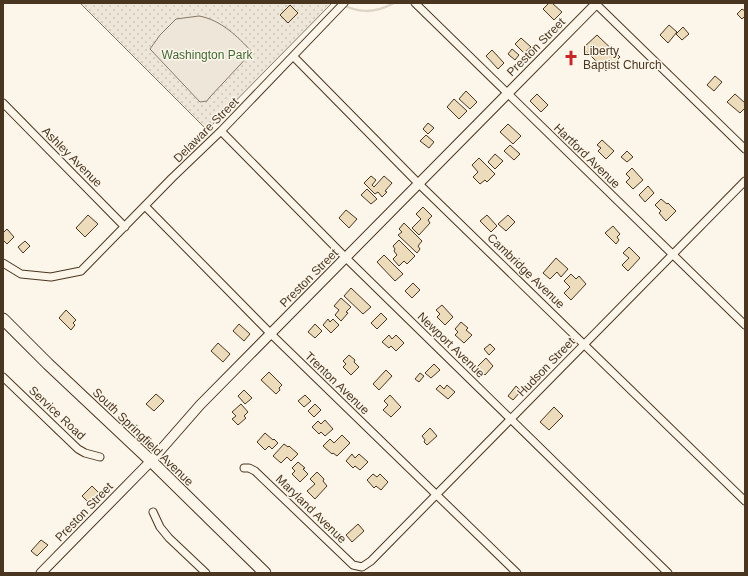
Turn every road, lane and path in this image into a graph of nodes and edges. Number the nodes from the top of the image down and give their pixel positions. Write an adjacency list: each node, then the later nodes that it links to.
1 (344, 3): 4 (street, Delaware Street)
2 (415, 3): 5 (street, Hartford Avenue)
3 (596, 3): 5 (street, Preston Street); 8 (street)
4 (293, 56): 7 (street, Delaware Street); 10 (street, Cambridge Avenue)
5 (507, 94): 10 (street, Preston Street); 13 (street, Hartford Avenue)
6 (3, 103): 12 (street, Ashley Avenue)
7 (221, 131): 11 (street, Delaware Street); 14 (street, Newport Avenue)
8 (745, 149)
9 (745, 181): 13 (street, Hudson Street)
10 (419, 184): 14 (street, Preston Street); 19 (street, Cambridge Avenue)
11 (145, 206): 12 (street, Delaware Street); 18 (street, Trenton Avenue)
12 (125, 227): 15 (street, Delaware Street)
13 (673, 254): 17 (street, Hartford Avenue); 19 (street, Hudson Street)
14 (346, 258): 18 (street, Preston Street); 21 (street, Newport Avenue)
15 (3, 262)
16 (3, 319): 23 (main road, South Springfield Avenue)
17 (745, 325)
18 (271, 334): 23 (street, Preston Street); 25 (street, Trenton Avenue)
19 (584, 344): 21 (street, Hudson Street); 26 (street, Cambridge Avenue)
20 (3, 377): 22 (street, Service Road)
21 (511, 419): 25 (street, Hudson Street); 33 (street, Newport Avenue)
22 (100, 457)
23 (151, 461): 29 (street, Preston Street); 31 (main road, South Springfield Avenue)
24 (244, 468): 28 (street, Maryland Avenue)
25 (437, 494): 28 (street, Hudson Street); 32 (street, Trenton Avenue)
26 (745, 500)
27 (152, 512): 30 (street)
28 (362, 567)
29 (41, 573)
30 (206, 573)
31 (265, 573)
32 (517, 573)
33 (668, 573)

